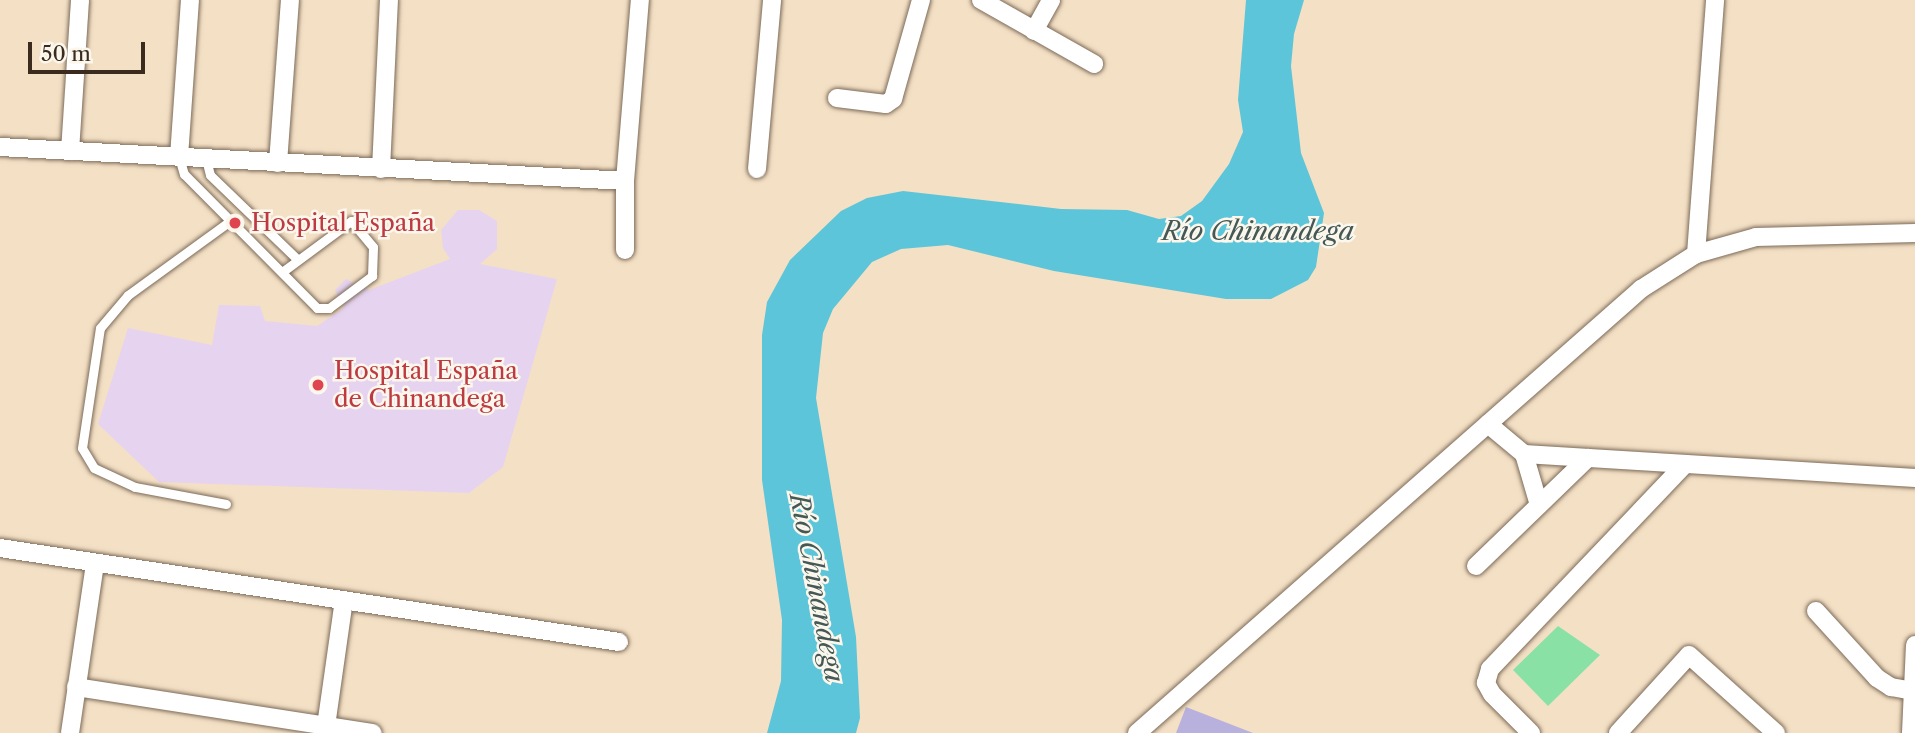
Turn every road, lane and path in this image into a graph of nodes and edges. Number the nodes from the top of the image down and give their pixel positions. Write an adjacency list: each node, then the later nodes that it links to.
1 (80, 0): 15 (street)
2 (190, 0): 16 (street)
3 (290, 0): 18 (street)
4 (389, 0): 19 (street)
5 (640, 0): 21 (street)
6 (772, 0): 20 (street)
7 (921, 0): 13 (street)
8 (981, 0): 11 (street)
9 (1051, 0): 11 (street)
10 (1714, 0): 25 (street)
11 (1034, 31): 12 (street)
12 (1094, 64)
13 (836, 98)
14 (0, 147): 15 (street)
15 (70, 151): 16 (street)
16 (179, 157): 17 (street); 22 (lane)
17 (206, 159): 18 (street); 26 (lane)
18 (278, 163): 19 (street)
19 (381, 169): 21 (street)
20 (757, 169)
21 (625, 181): 24 (street)
22 (230, 221): 27 (lane); 33 (lane)
23 (1915, 233): 25 (street)
24 (625, 250)
25 (1696, 254): 28 (street)
26 (298, 260): 27 (lane); 27 (lane)
27 (282, 272)
28 (1488, 424): 29 (street); 44 (street)
29 (1524, 454): 30 (street); 34 (street)
30 (1588, 458): 31 (street); 34 (street)
31 (1685, 464): 32 (street); 51 (street)
32 (1915, 478)
33 (226, 504)
34 (1539, 505): 37 (street)
35 (0, 548): 36 (street)
36 (95, 563): 38 (street); 42 (street)
37 (1476, 566)
38 (344, 600): 40 (street); 45 (street)
39 (1816, 611): 43 (street)
40 (619, 642)
41 (1915, 645): 43 (street)
42 (76, 687): 45 (street); 47 (street)
43 (1913, 691): 53 (street)
44 (1157, 715): 49 (street); 50 (street)
45 (326, 730): 48 (street)
46 (1767, 730): 52 (street)
47 (70, 733)
48 (372, 733)
49 (1137, 733)
50 (1149, 733)
51 (1531, 733)
52 (1618, 733)
53 (1911, 733)

